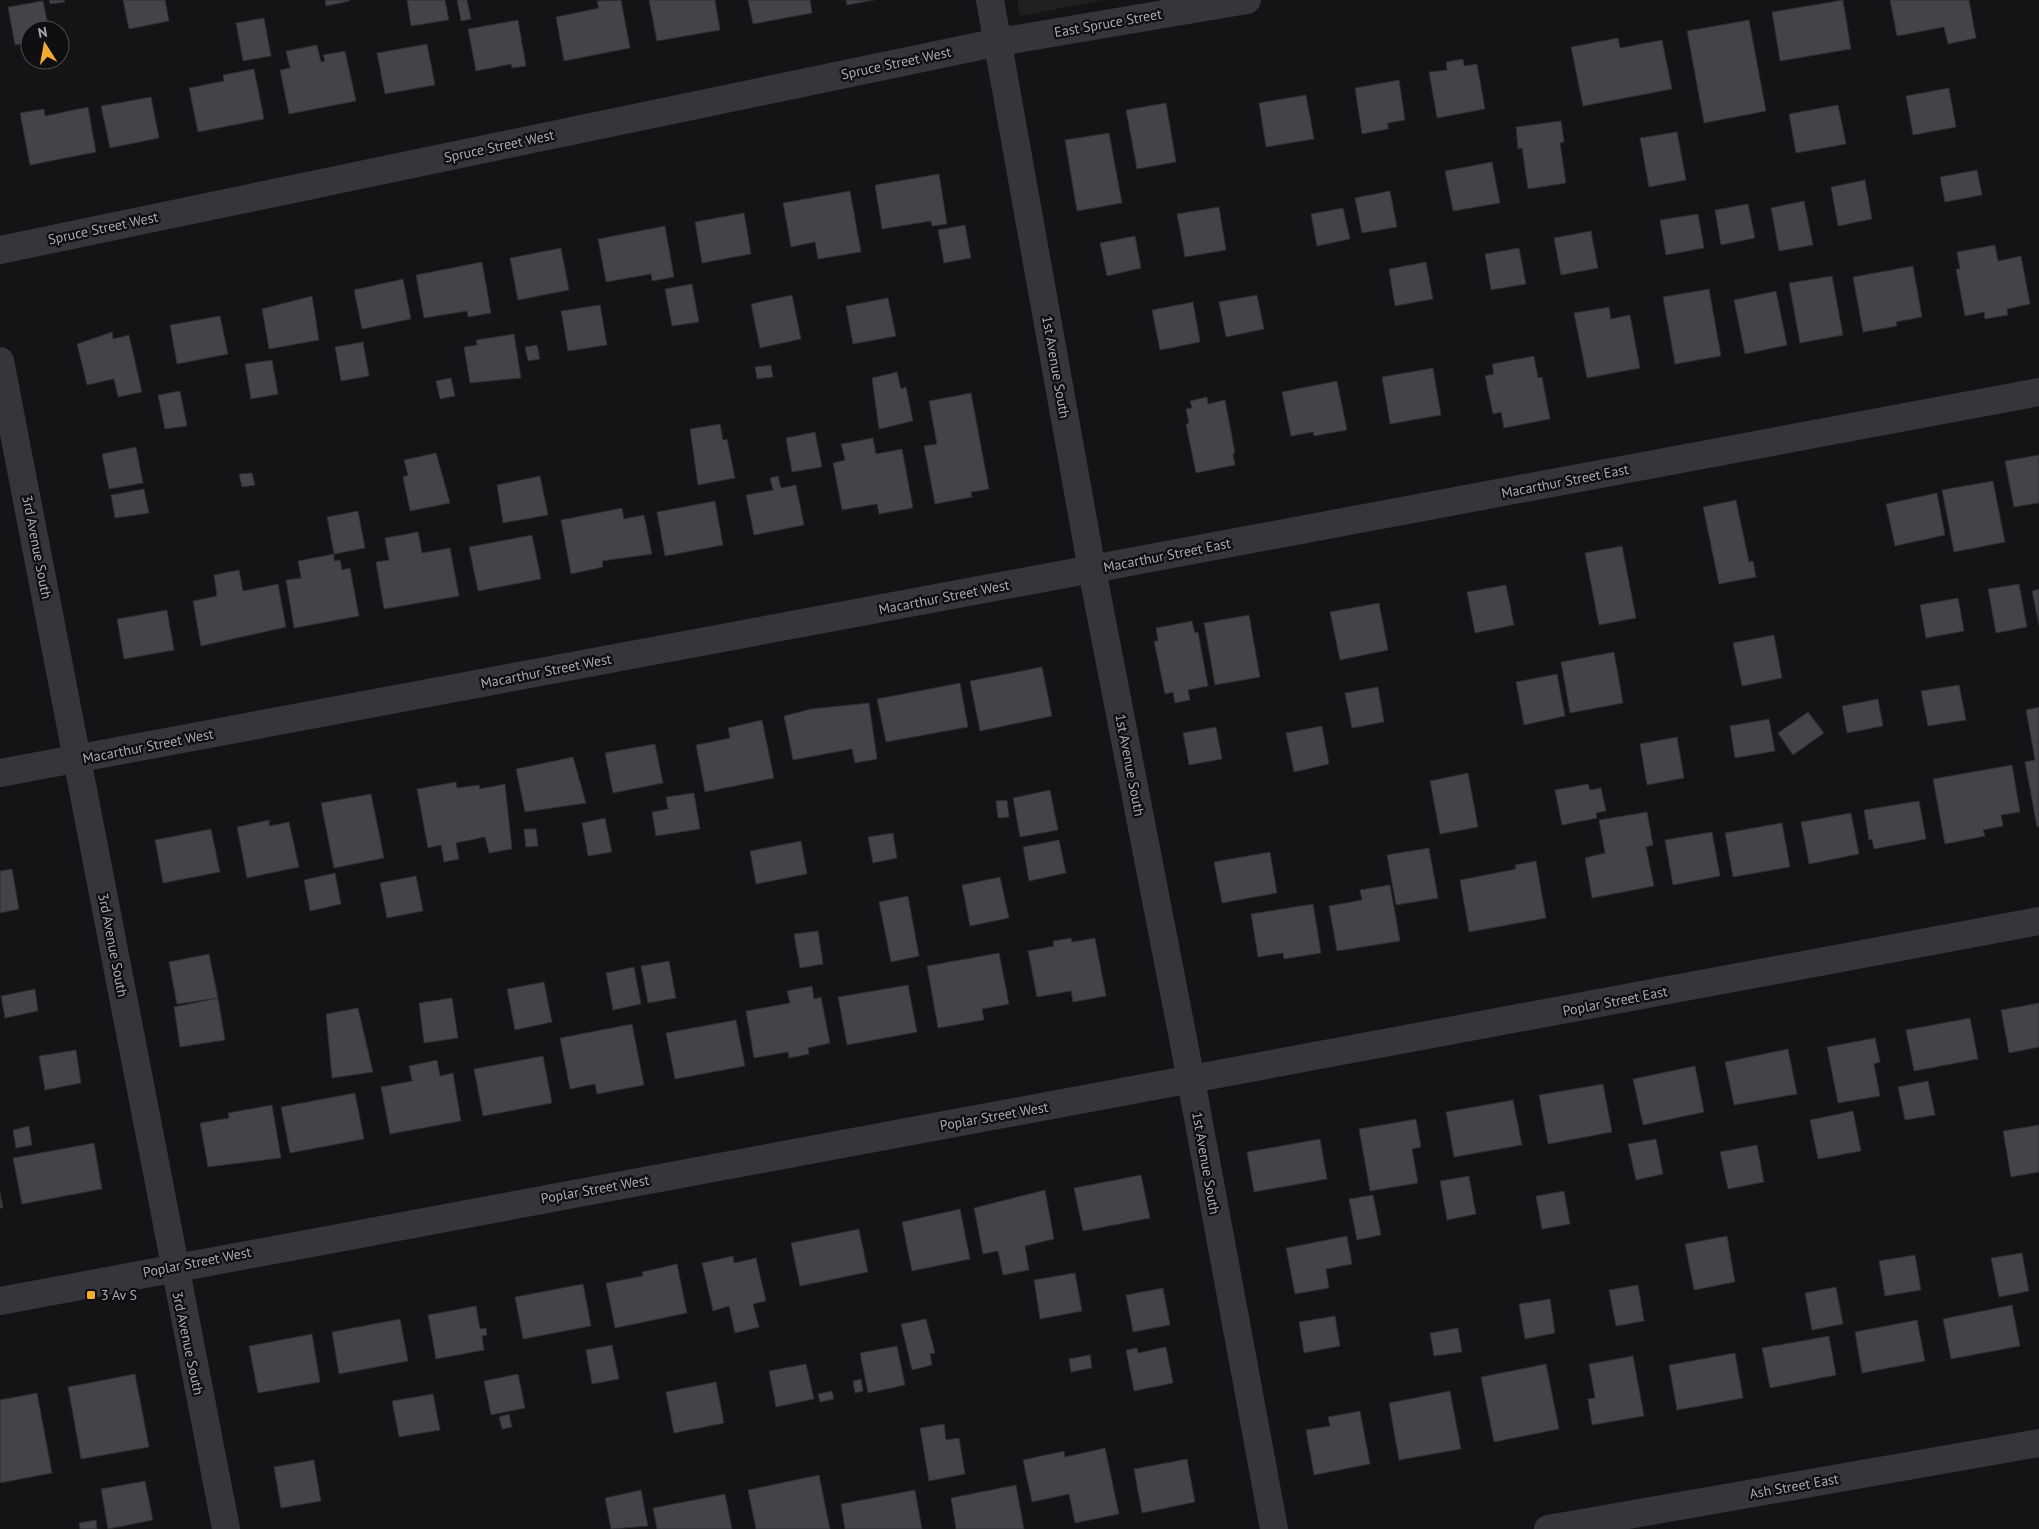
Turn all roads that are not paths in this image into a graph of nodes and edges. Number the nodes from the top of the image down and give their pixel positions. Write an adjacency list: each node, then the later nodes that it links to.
1 (990, 0): 3 (street, 1st Avenue South)
2 (1247, 0): 3 (street, East Spruce Street)
3 (999, 42): 4 (street, Spruce Street West); 7 (street, 1st Avenue South)
4 (0, 250)
5 (0, 361): 8 (street, 3rd Avenue South)
6 (2039, 392): 7 (street, Macarthur Street East)
7 (1092, 570): 8 (street, Macarthur Street West); 11 (street, 1st Avenue South)
8 (78, 758): 9 (street, Macarthur Street West); 12 (street, 3rd Avenue South)
9 (0, 773)
10 (2039, 921): 11 (street, Poplar Street East)
11 (1191, 1080): 12 (street, Poplar Street West); 16 (street, 1st Avenue South)
12 (173, 1267): 13 (street, Poplar Street West); 15 (street, 3rd Avenue South)
13 (0, 1300)
14 (2039, 1443): 17 (street, Ash Street East)
15 (226, 1529)
16 (1274, 1529)
17 (1548, 1529)

